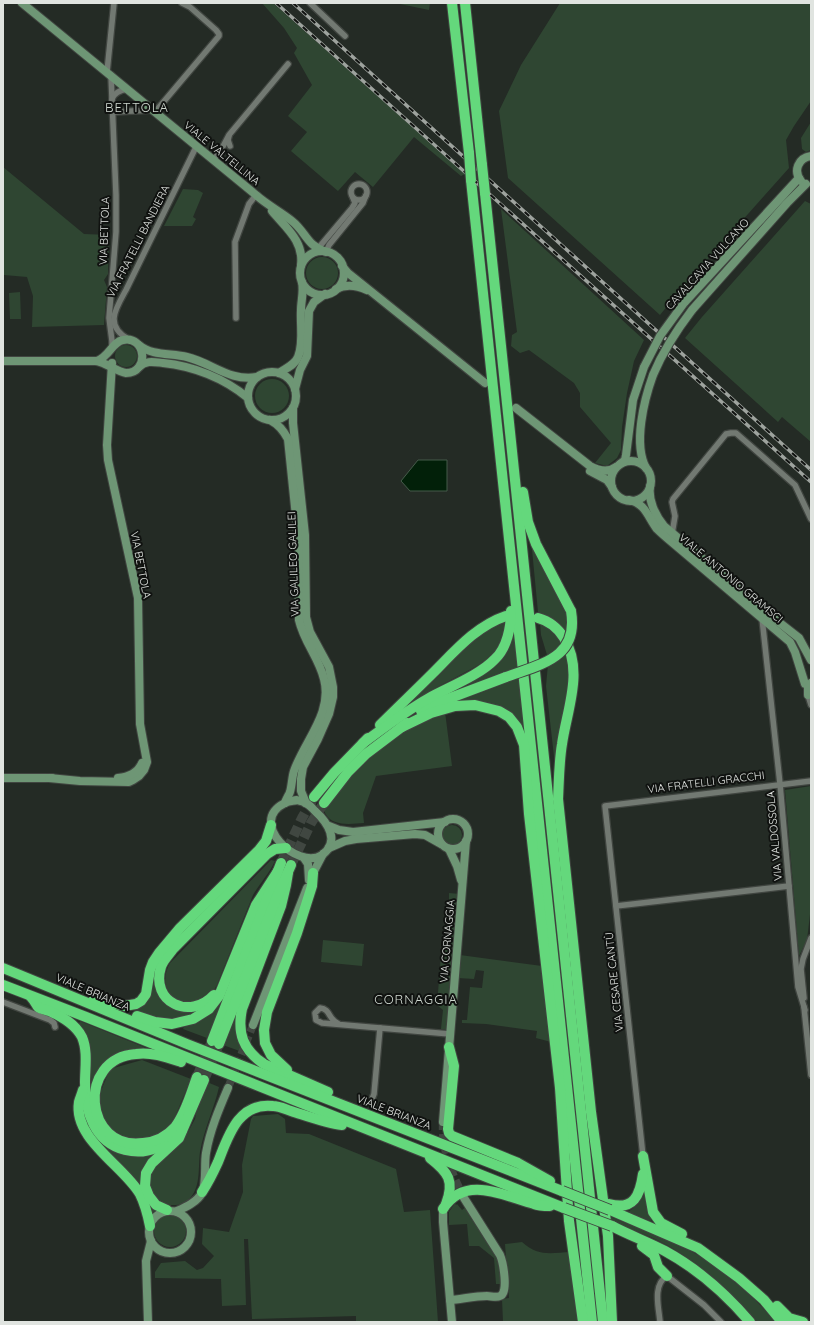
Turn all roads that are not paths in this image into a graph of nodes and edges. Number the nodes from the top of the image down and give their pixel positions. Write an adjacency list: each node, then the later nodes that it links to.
1 (22, 3): 9 (main road, VIALE VALTELLINA)
2 (114, 3): 9 (street, VIA BETTOLA)
3 (182, 3): 12 (street)
4 (310, 3): 7 (street)
5 (452, 3): 47 (highway, bridge)
6 (465, 3): 48 (highway, bridge)
7 (345, 36)
8 (288, 64): 14 (street)
9 (109, 74): 10 (main road, VIALE VALTELLINA); 11 (street, VIA BETTOLA)
10 (127, 89): 11 (street); 12 (main road, VIALE VALTELLINA)
11 (111, 101): 13 (street, VIA BETTOLA)
12 (154, 111): 13 (street); 16 (main road, VIALE VALTELLINA)
13 (112, 112): 34 (street, VIA BETTOLA)
14 (229, 135): 15 (street); 18 (street)
15 (230, 146)
16 (196, 147): 18 (main road, VIALE VALTELLINA); 33 (street, VIA FRATELLI BANDIERA)
17 (811, 156): 19 (main road)
18 (213, 160): 21 (main road, VIALE VALTELLINA)
19 (799, 178): 20 (main road); 49 (main road, CAVALCAVIA VULCANO, bridge)
20 (808, 184): 50 (main road, CAVALCAVIA VULCANO, bridge)
21 (256, 195): 24 (main road, VIALE VALTELLINA); 32 (street)
22 (366, 195): 23 (street); 23 (street); 25 (street)
23 (353, 198): 25 (street)
24 (268, 205): 25 (main road, VIALE VALTELLINA); 27 (main road, VIALE VALTELLINA)
25 (320, 251): 26 (main road); 27 (main road)
26 (342, 266): 29 (main road); 30 (main road)
27 (301, 268): 28 (main road)
28 (301, 280): 31 (main road); 39 (main road)
29 (336, 289): 30 (main road); 31 (main road)
30 (373, 293): 41 (main road)
31 (325, 294): 43 (main road)
32 (236, 318)
33 (134, 342): 34 (main road); 37 (main road); 40 (main road)
34 (111, 350): 36 (main road); 38 (main road)
35 (3, 361): 36 (main road)
36 (97, 361): 38 (main road)
37 (139, 367): 38 (main road); 44 (main road)
38 (116, 368): 42 (main road, VIA BETTOLA); 42 (main road)
39 (279, 373): 40 (main road); 43 (main road)
40 (258, 378): 44 (main road)
41 (485, 383)
42 (110, 387): 66 (main road, VIA BETTOLA)
43 (295, 389): 45 (main road)
44 (248, 398): 46 (main road)
45 (293, 408): 46 (main road); 69 (main road, VIA GALILEO GALILEI)
46 (270, 420): 70 (main road, VIA GALILEO GALILEI)
47 (498, 444): 65 (highway); 137 (highway)
48 (513, 456): 64 (highway, bridge); 138 (highway)
49 (618, 466): 50 (main road); 52 (main road); 52 (main road)
50 (646, 468): 51 (main road)
51 (650, 486): 53 (main road); 55 (main road, VIALE ANTONIO GRAMSCI)
52 (612, 487): 53 (main road)
53 (629, 500): 58 (main road, VIALE ANTONIO GRAMSCI)
54 (811, 519): 55 (street)
55 (672, 534): 59 (main road, VIALE ANTONIO GRAMSCI)
56 (506, 616): 65 (highway)
57 (538, 618): 139 (highway)
58 (762, 618): 61 (main road, VIALE ANTONIO GRAMSCI); 68 (street, VIA VALDOSSOLA)
59 (809, 657): 60 (main road, VIALE ANTONIO GRAMSCI)
60 (811, 667)
61 (810, 684): 62 (main road)
62 (808, 695): 63 (street)
63 (811, 705)
64 (402, 727): 71 (highway); 136 (highway)
65 (363, 743): 69 (highway)
66 (3, 778)
67 (811, 782): 68 (street, VIA FRATELLI GRACCHI)
68 (780, 784): 72 (street, VIA FRATELLI GRACCHI); 86 (street, VIA VALDOSSOLA)
69 (310, 800): 70 (main road); 75 (main road)
70 (285, 803): 74 (main road)
71 (324, 803)
72 (605, 806): 87 (street, VIA CESARE CANTÙ)
73 (445, 822): 75 (main road); 76 (main road); 77 (main road)
74 (270, 825): 78 (main road); 94 (highway)
75 (329, 826): 80 (main road)
76 (466, 841): 79 (main road); 85 (main road, VIA CORNAGGIA)
77 (441, 844): 79 (main road); 80 (main road)
78 (286, 848): 81 (main road); 90 (highway)
79 (449, 849): 85 (main road, VIA CORNAGGIA)
80 (326, 851): 81 (main road); 83 (main road)
81 (304, 858): 84 (main road)
82 (284, 868): 90 (highway); 102 (highway); 107 (highway)
83 (313, 873): 84 (main road); 107 (highway)
84 (309, 883): 98 (main road)
85 (463, 885): 101 (main road, VIA CORNAGGIA)
86 (789, 886): 87 (street); 96 (street, VIA VALDOSSOLA)
87 (616, 906): 115 (street, VIA CESARE CANTÙ)
88 (811, 938): 96 (street)
89 (3, 968): 92 (highway, VIALE BRIANZA)
90 (226, 979): 94 (highway)
91 (3, 985): 93 (highway)
92 (60, 991): 94 (highway); 110 (highway, VIALE BRIANZA)
93 (32, 996): 104 (highway); 106 (highway)
94 (94, 999)
95 (3, 1002): 99 (street)
96 (805, 1010): 105 (street)
97 (339, 1024): 100 (street)
98 (253, 1025)
99 (55, 1027)
100 (380, 1028): 101 (street); 109 (street)
101 (450, 1034): 103 (main road, VIA CORNAGGIA)
102 (215, 1042)
103 (449, 1047): 111 (main road, VIA CORNAGGIA); 116 (highway)
104 (218, 1071): 112 (highway); 113 (highway)
105 (811, 1075)
106 (85, 1084): 113 (highway); 125 (highway)
107 (313, 1085): 110 (highway)
108 (228, 1088): 117 (main road)
109 (372, 1099)
110 (363, 1112): 116 (highway, VIALE BRIANZA)
111 (442, 1122)
112 (359, 1126): 114 (highway); 117 (highway)
113 (182, 1130): 123 (highway)
114 (422, 1152): 121 (highway); 122 (highway)
115 (643, 1156): 120 (highway); 128 (highway)
116 (562, 1189): 120 (highway, VIALE BRIANZA, bridge)
117 (202, 1192): 119 (main road)
118 (464, 1198): 132 (main road)
119 (195, 1201): 123 (main road); 124 (main road)
120 (610, 1207): 128 (highway, VIALE BRIANZA)
121 (564, 1208): 122 (highway); 126 (highway, bridge)
122 (443, 1209): 132 (main road)
123 (172, 1211): 124 (main road); 125 (main road)
124 (190, 1223): 129 (main road)
125 (150, 1226): 127 (main road)
126 (612, 1226): 131 (highway); 142 (highway)
127 (151, 1241): 129 (main road); 130 (main road)
128 (698, 1248): 133 (highway, VIALE BRIANZA)
129 (161, 1251): 130 (main road)
130 (146, 1261): 134 (main road)
131 (666, 1276): 140 (street); 141 (street)
132 (450, 1300): 135 (main road)
133 (764, 1300): 143 (highway); 144 (highway)
134 (148, 1322)
135 (452, 1322)
136 (583, 1322)
137 (592, 1322)
138 (603, 1322)
139 (612, 1322)
140 (660, 1322)
141 (721, 1322)
142 (750, 1322)
143 (782, 1322)
144 (803, 1322)

